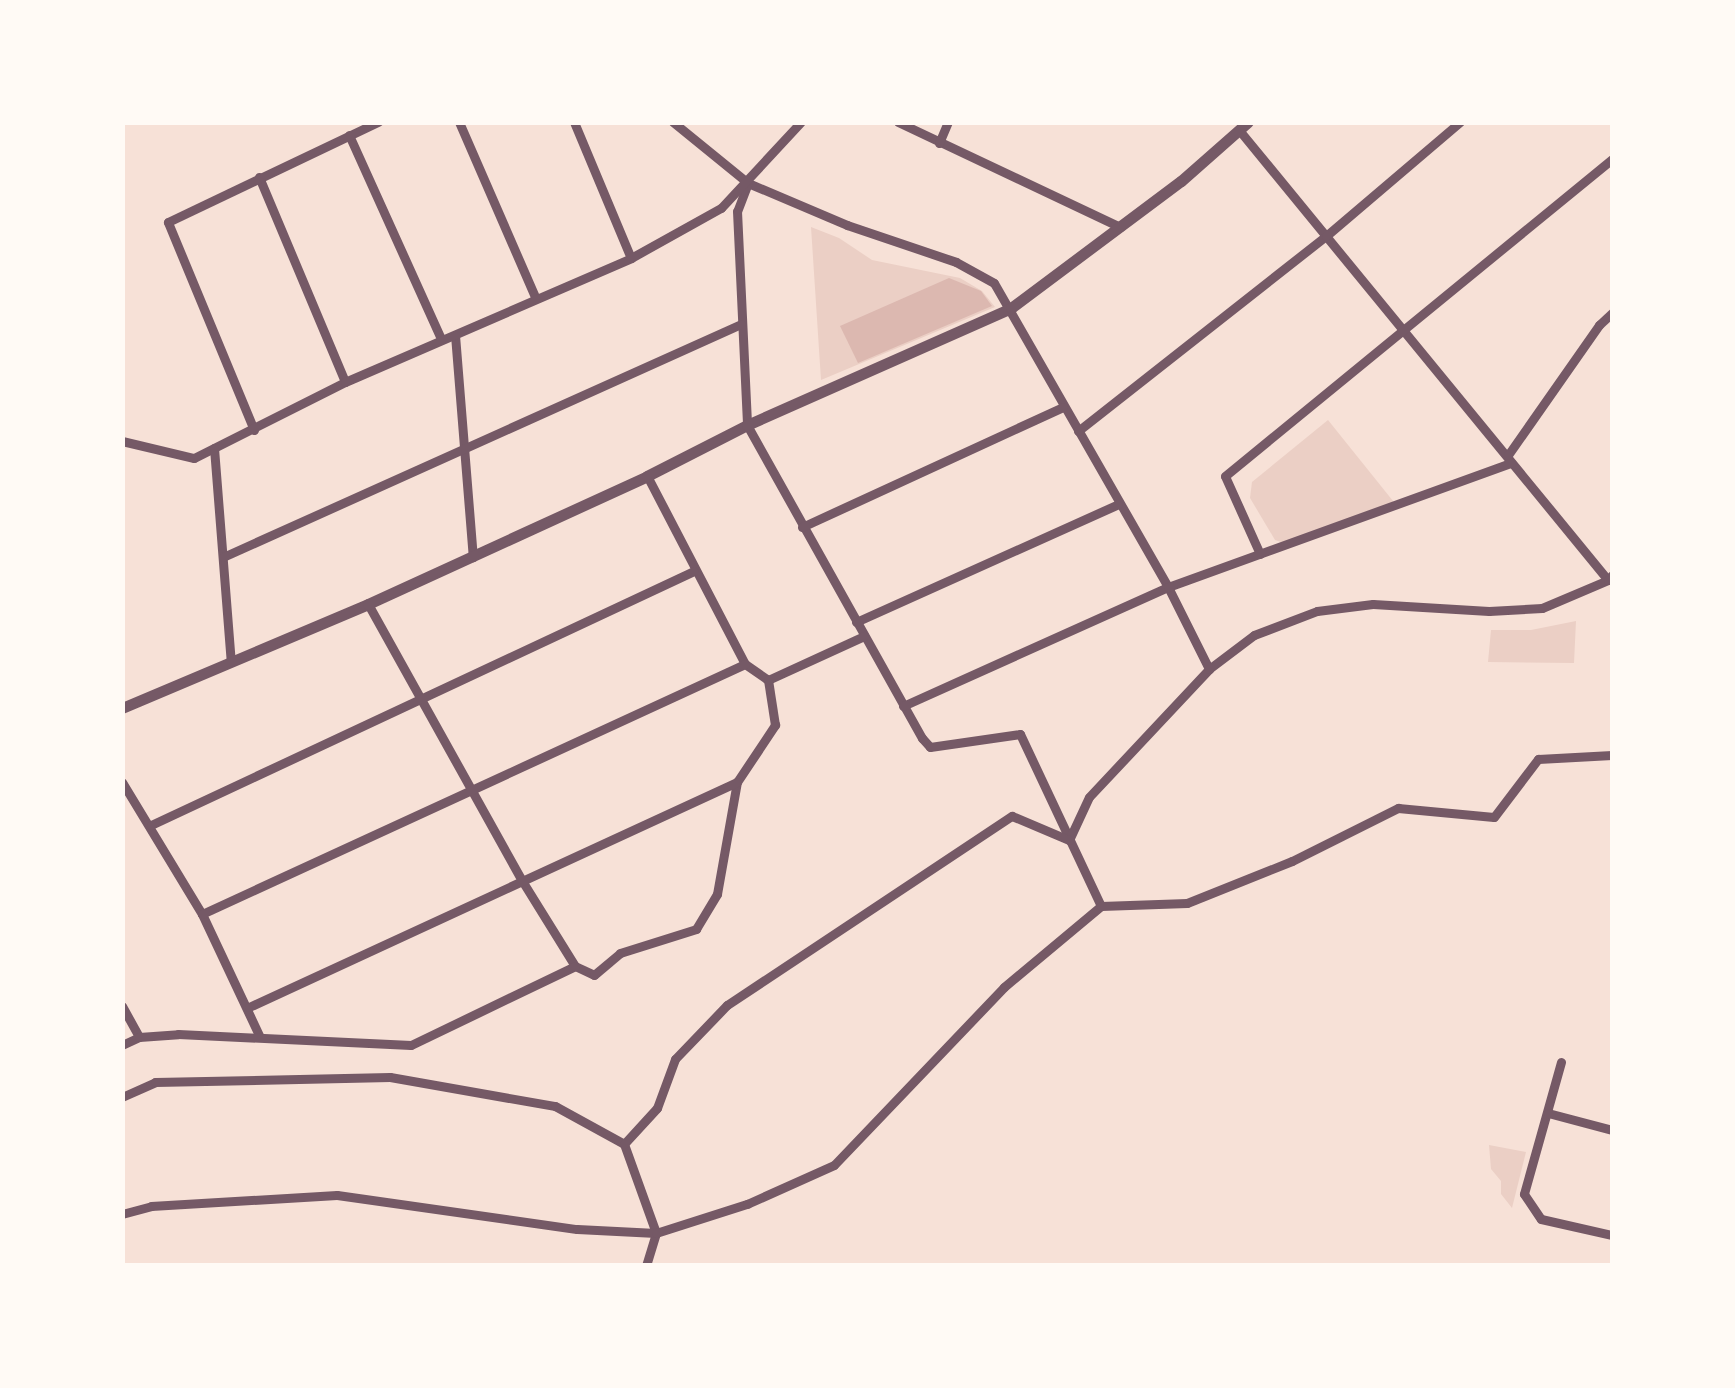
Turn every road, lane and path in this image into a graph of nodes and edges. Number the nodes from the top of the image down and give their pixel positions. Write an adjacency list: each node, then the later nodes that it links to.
1 (378, 122): 10 (street)
2 (458, 122): 18 (street)
3 (574, 122): 17 (street)
4 (673, 122): 14 (street)
5 (801, 122): 14 (street)
6 (898, 122): 11 (street)
7 (948, 122): 11 (street)
8 (1460, 122): 16 (street)
9 (1244, 126): 15 (street); 16 (street)
10 (349, 135): 13 (street); 24 (street)
11 (939, 143): 15 (street)
12 (1612, 159): 22 (street)
13 (259, 177): 25 (street); 28 (street)
14 (748, 183): 17 (street); 19 (street); 21 (street)
15 (1120, 227): 19 (street)
16 (1326, 236): 22 (street); 29 (street)
17 (631, 258): 18 (street)
18 (535, 296): 23 (street)
19 (1011, 308): 26 (street); 27 (street)
20 (1612, 313): 33 (street)
21 (741, 324): 27 (street); 32 (street)
22 (1401, 329): 33 (street); 37 (street)
23 (455, 335): 24 (street); 32 (street)
24 (441, 340): 25 (street)
25 (345, 382): 28 (street)
26 (1062, 407): 29 (street); 36 (street)
27 (747, 425): 34 (street); 36 (street)
28 (254, 430): 31 (street)
29 (1078, 431): 35 (street)
30 (122, 441): 31 (street)
31 (214, 448): 39 (street)
32 (467, 448): 38 (street); 39 (street)
33 (1510, 459): 37 (street); 41 (street)
34 (647, 476): 38 (street); 40 (street)
35 (1118, 504): 42 (street); 44 (street)
36 (802, 526): 44 (street)
37 (1260, 554): 42 (street)
38 (473, 556): 43 (street)
39 (223, 557): 46 (street)
40 (694, 571): 47 (street); 50 (street)
41 (1610, 578): 48 (street)
42 (1168, 586): 48 (street); 51 (street)
43 (368, 604): 46 (street); 50 (street)
44 (856, 622): 45 (street)
45 (864, 636): 49 (street); 51 (street)
46 (230, 662): 52 (street)
47 (745, 664): 49 (street); 56 (street)
48 (1209, 669): 58 (street)
49 (768, 680): 55 (street)
50 (422, 700): 56 (street); 57 (street)
51 (903, 706): 58 (street)
52 (122, 708)
53 (1612, 755): 60 (street)
54 (122, 782): 57 (street)
55 (737, 782): 59 (street); 62 (street)
56 (472, 790): 59 (street); 61 (street)
57 (151, 825): 61 (street)
58 (1069, 840): 60 (street); 72 (street)
59 (522, 879): 62 (street); 64 (street)
60 (1101, 906): 74 (street)
61 (202, 914): 64 (street)
62 (575, 966): 66 (street)
63 (122, 1006): 65 (street)
64 (249, 1007): 66 (street)
65 (139, 1036): 66 (street); 67 (street)
66 (260, 1037)
67 (122, 1044)
68 (1561, 1062): 70 (street)
69 (122, 1096): 72 (street)
70 (1548, 1113): 71 (street); 75 (street)
71 (1612, 1130)
72 (624, 1144): 74 (street)
73 (122, 1214): 74 (street)
74 (656, 1233): 76 (street)
75 (1612, 1235)
76 (646, 1266)

